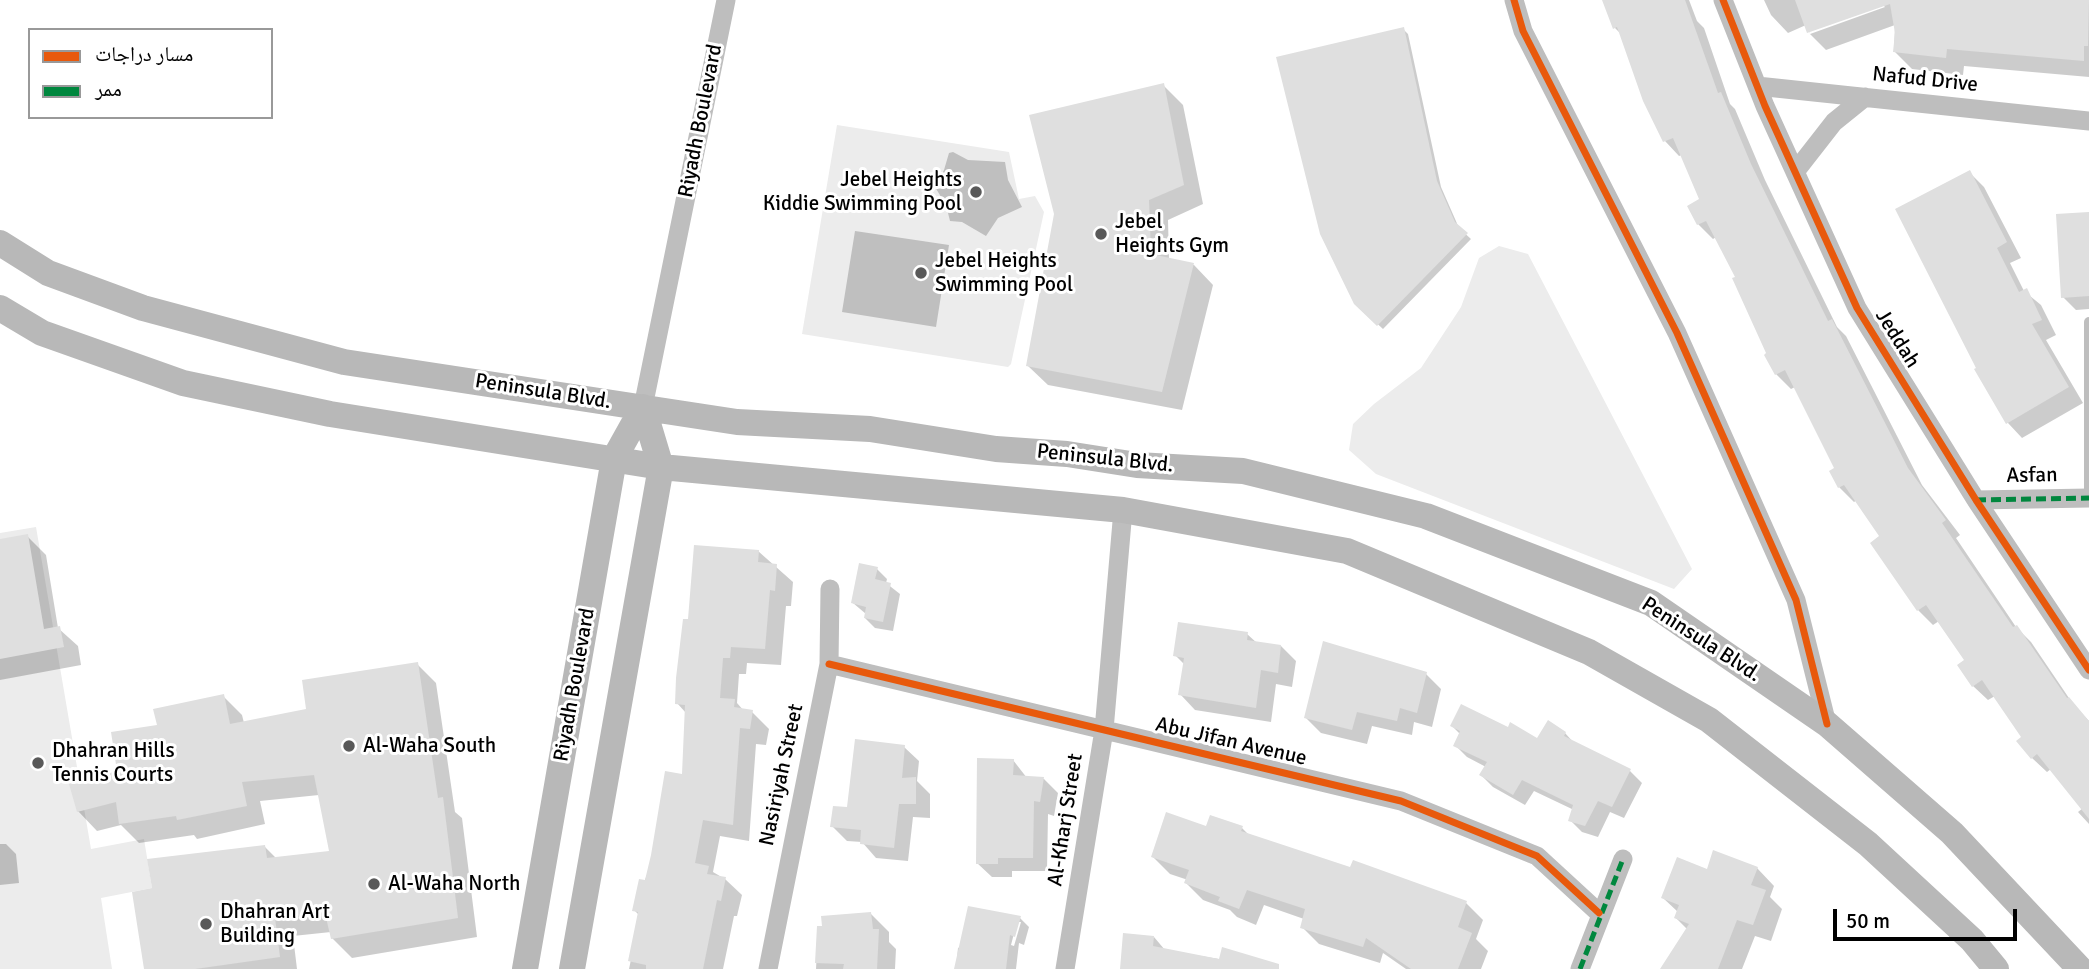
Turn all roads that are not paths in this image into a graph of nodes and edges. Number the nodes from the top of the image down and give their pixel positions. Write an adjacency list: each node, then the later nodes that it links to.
1 (726, 0): 11 (street, Riyadh Boulevard)
2 (1514, 0): 20 (street)
3 (1723, 0): 4 (street, Jeddah)
4 (1757, 86): 5 (street, Nafud Drive); 7 (street, Jeddah)
5 (1866, 97): 6 (street, Nafud Drive); 7 (street)
6 (2089, 121)
7 (1795, 172): 15 (street, Jeddah)
8 (0, 243): 11 (main road, Peninsula Blvd.)
9 (0, 308): 12 (main road)
10 (2089, 323): 14 (lane)
11 (643, 407): 12 (main road, Riyadh Boulevard); 13 (main road, Riyadh Boulevard); 20 (main road, Peninsula Blvd.)
12 (614, 459): 13 (main road); 24 (main road, Riyadh Boulevard)
13 (662, 467): 16 (main road); 25 (main road, Riyadh Boulevard)
14 (2089, 498): 15 (street, Asfan)
15 (1976, 500): 19 (street, Jeddah)
16 (1123, 510): 21 (street, Al-Kharj Street); 29 (main road)
17 (830, 589): 18 (street, Nasiriyah Street)
18 (829, 664): 21 (street, Abu Jifan Avenue); 26 (street, Nasiriyah Street)
19 (2089, 670)
20 (1827, 724): 30 (main road, Peninsula Blvd.)
21 (1104, 730): 23 (street, Abu Jifan Avenue); 27 (street, Al-Kharj Street)
22 (1623, 859): 23 (street)
23 (1599, 913): 28 (street)
24 (525, 969)
25 (572, 969)
26 (768, 969)
27 (1065, 969)
28 (1580, 969)
29 (1996, 969)
30 (2080, 969)

